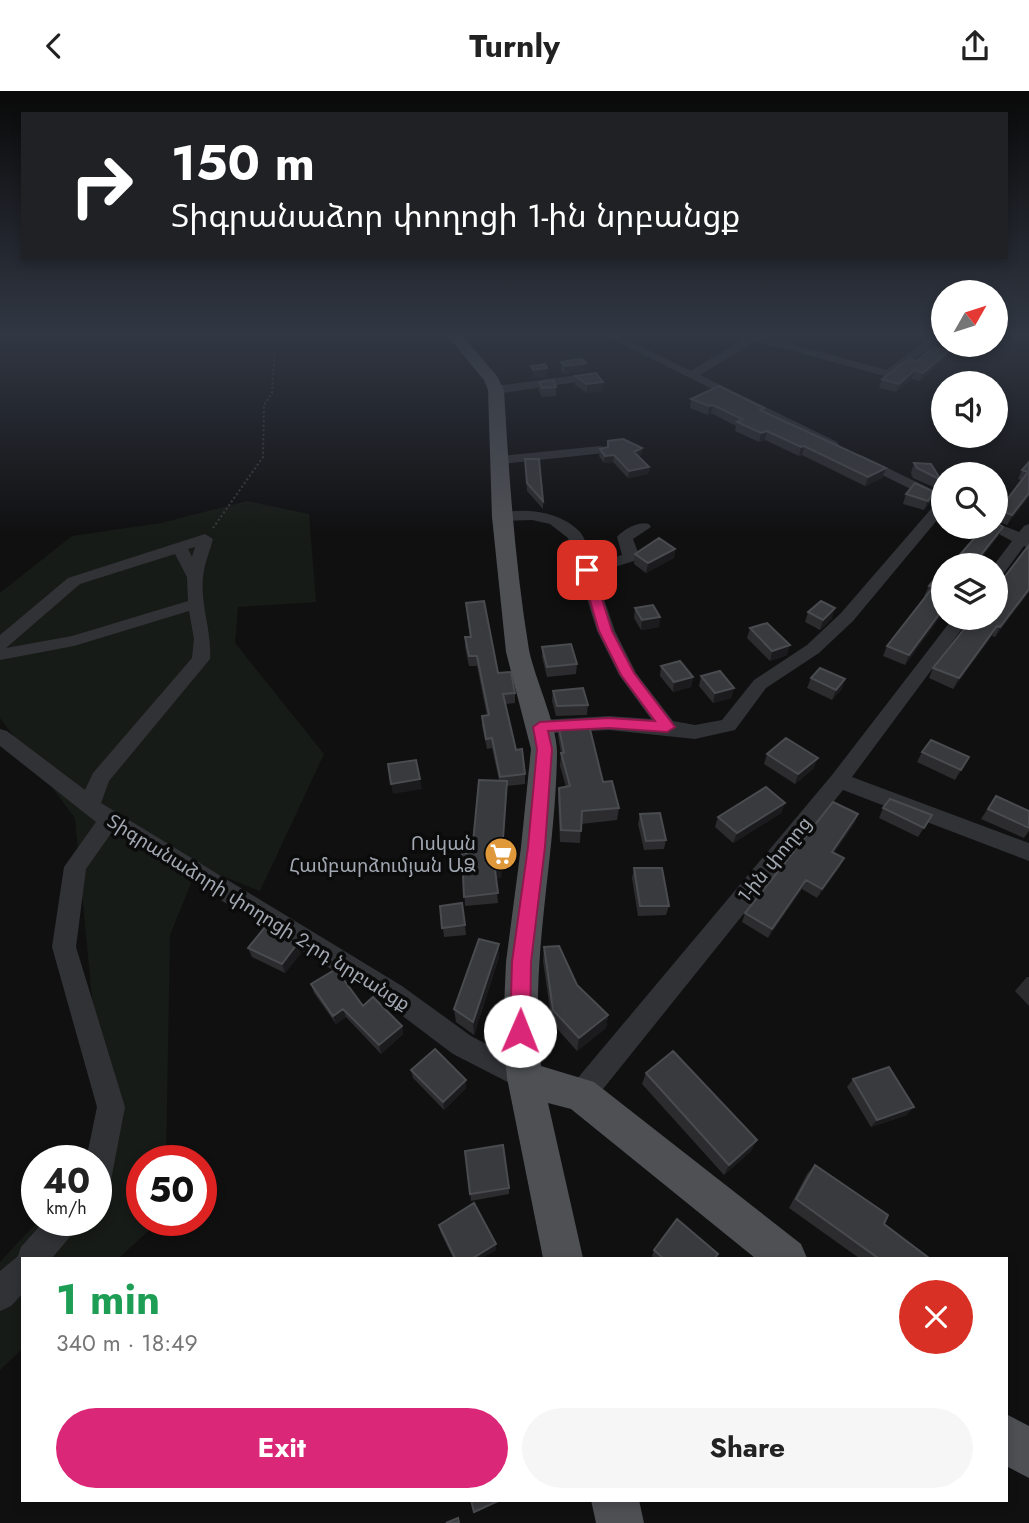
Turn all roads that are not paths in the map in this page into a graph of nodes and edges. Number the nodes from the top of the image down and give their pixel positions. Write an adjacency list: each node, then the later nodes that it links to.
1 (497, 400): 4 (main road)
2 (742, 400): 5 (street)
3 (600, 450): 4 (street)
4 (500, 460): 7 (main road)
5 (931, 496)
6 (931, 516): 20 (street)
7 (502, 517): 13 (street); 19 (main road)
8 (644, 527): 13 (street)
9 (1008, 531): 10 (street)
10 (1026, 537): 12 (street)
11 (180, 548): 14 (street); 14 (street); 17 (street)
12 (1008, 559)
13 (587, 570): 20 (street)
14 (195, 577): 15 (street)
15 (196, 604): 18 (street); 23 (street)
16 (953, 630): 22 (street, 1-ին փողոց)
17 (0, 644)
18 (0, 654)
19 (540, 727): 20 (street); 25 (main road)
20 (667, 727)
21 (0, 736): 23 (street, Տիգրանաձորի փողոցի 2-րդ նրբանցք)
22 (839, 780): 24 (street); 26 (street, 1-ին փողոց)
23 (99, 812): 25 (street, Տիգրանաձորի փողոցի 2-րդ նրբանցք); 27 (street)
24 (1029, 852)
25 (525, 1078): 26 (main road); 30 (main road)
26 (580, 1095): 31 (main road)
27 (103, 1145)
28 (51, 1236): 29 (street)
29 (33, 1257)
30 (564, 1257)
31 (786, 1257)
32 (21, 1271): 33 (street)
33 (0, 1296)
34 (1008, 1439): 35 (main road)
35 (1029, 1455)
36 (615, 1502): 37 (main road)
37 (620, 1523)

